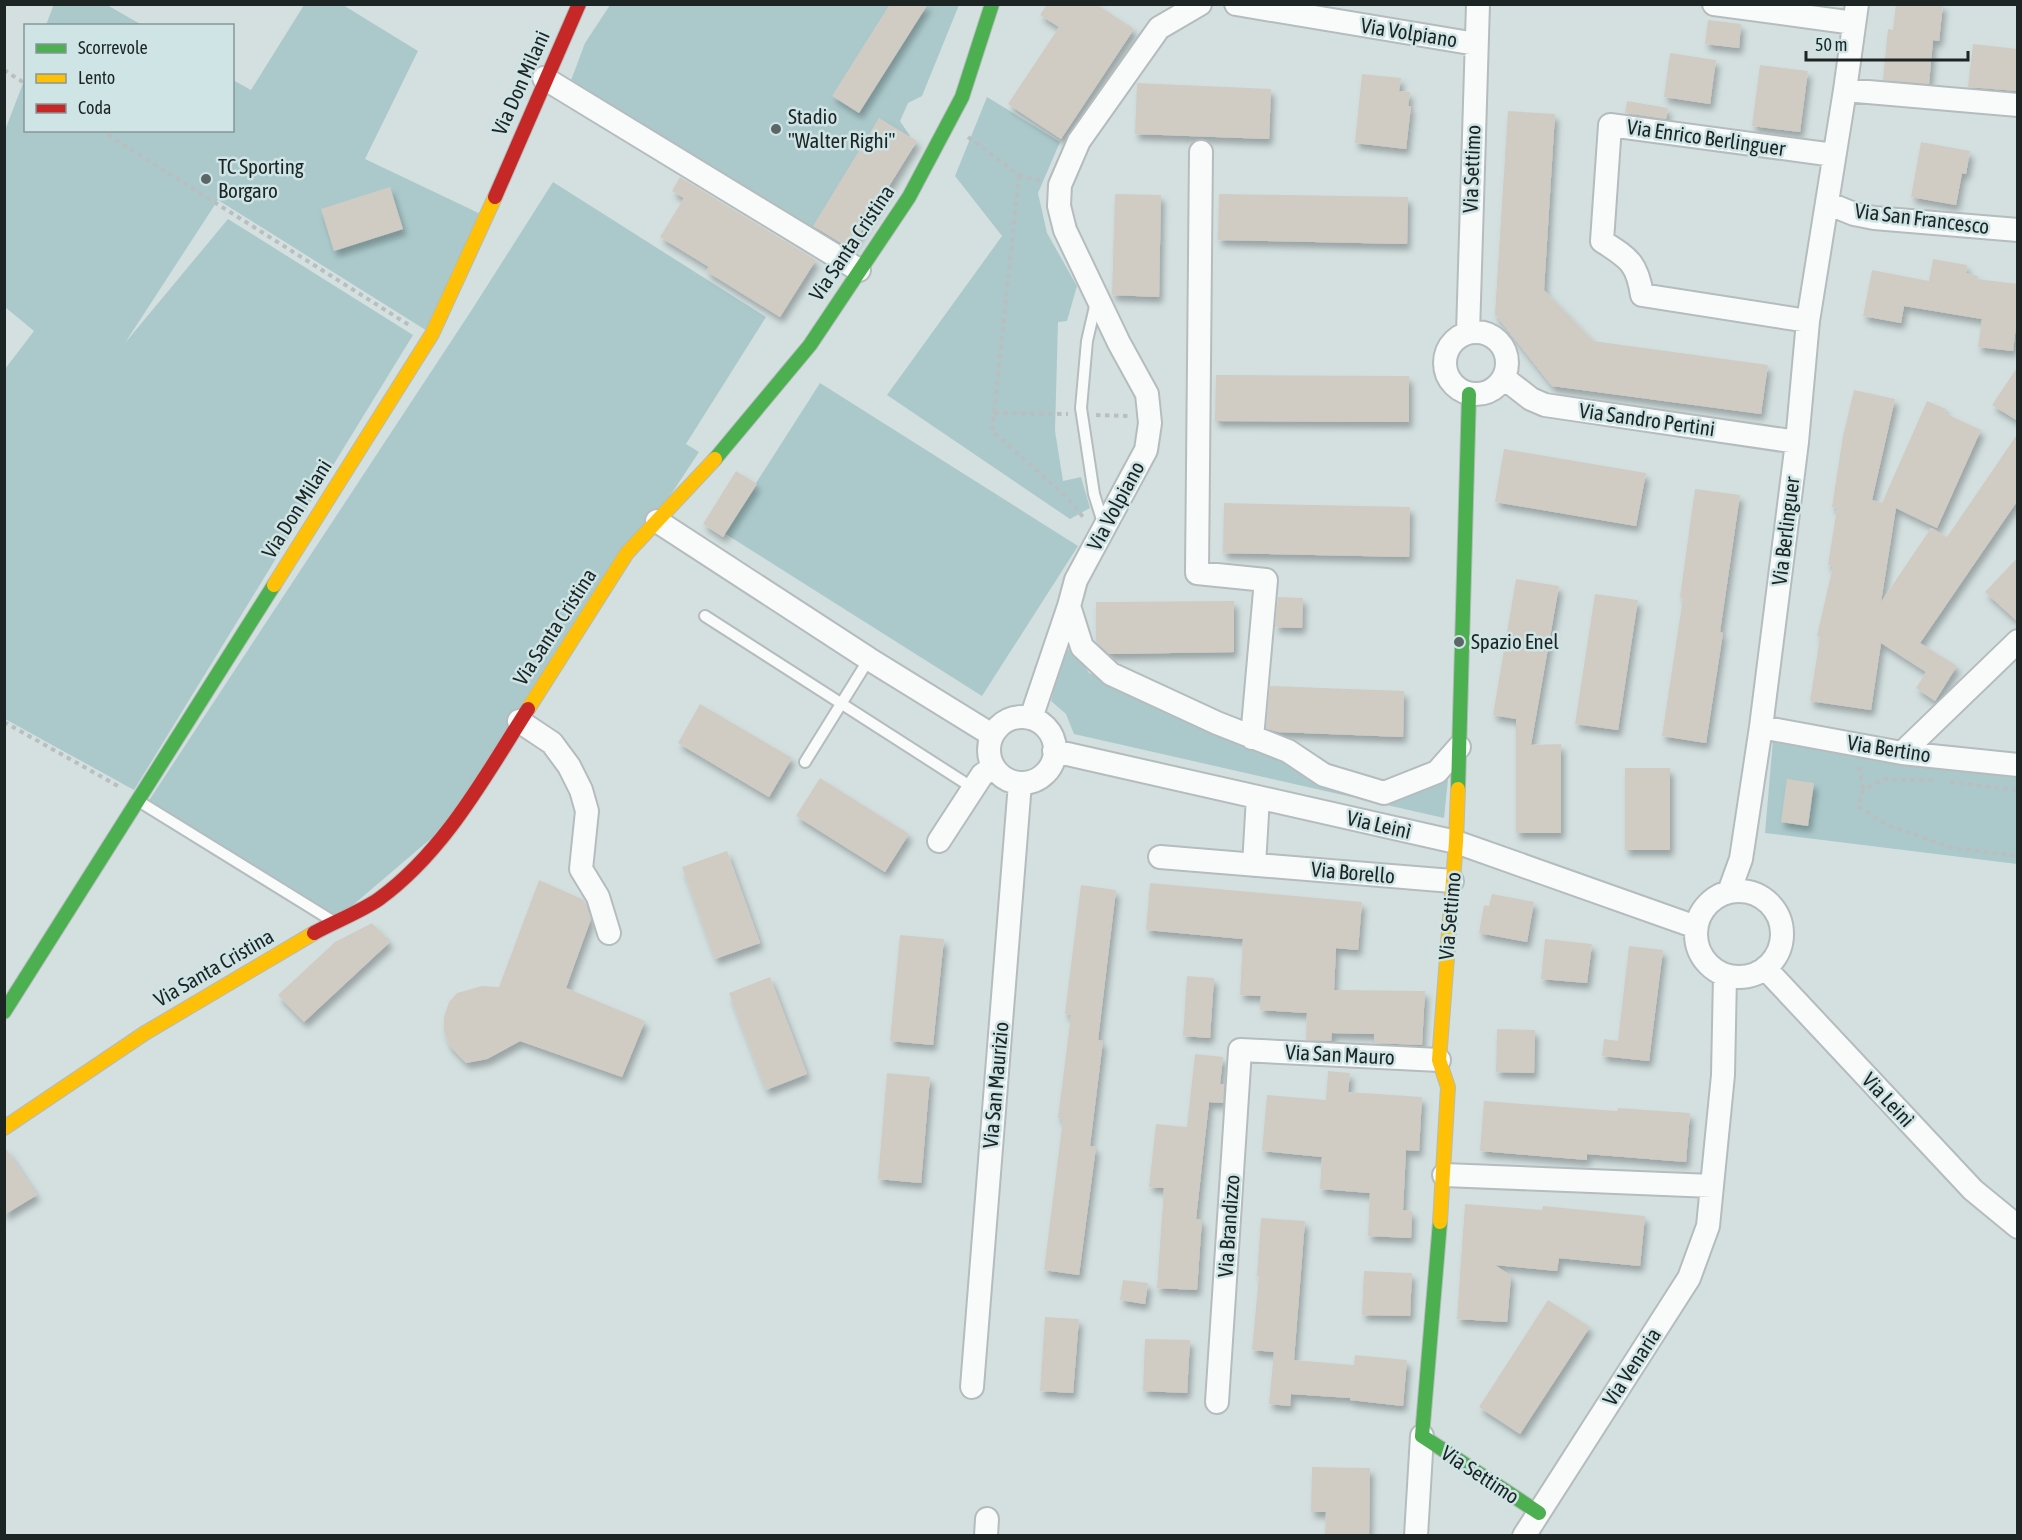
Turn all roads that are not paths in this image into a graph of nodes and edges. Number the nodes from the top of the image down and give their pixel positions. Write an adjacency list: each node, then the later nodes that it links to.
1 (579, 4): 10 (street, Via Don Milani)
2 (992, 4): 17 (street, Via Santa Cristina)
3 (1200, 4): 18 (street, Via Volpiano)
4 (1236, 4): 9 (street, Via Volpiano)
5 (1478, 4): 9 (street, Via Settimo)
6 (1714, 4): 7 (street)
7 (1752, 7): 8 (street)
8 (1856, 14): 11 (street, Via Berlinguer)
9 (1476, 44): 20 (street, Via Settimo)
10 (544, 78): 17 (street); 45 (street, Via Don Milani)
11 (1845, 90): 12 (street); 14 (street, Via Berlinguer)
12 (2018, 105)
13 (1202, 152): 35 (street)
14 (1834, 155): 15 (street, Via Berlinguer); 19 (street, Via Enrico Berlinguer)
15 (1827, 203): 16 (street, Via San Francesco); 19 (street, Via Berlinguer)
16 (2018, 230)
17 (860, 270): 24 (street, Via Santa Cristina)
18 (1097, 296): 25 (lane); 25 (street, Via Volpiano)
19 (1808, 321): 23 (street, Via Berlinguer)
20 (1468, 333): 21 (street); 22 (street)
21 (1504, 378): 22 (street); 23 (street, Via Sandro Pertini)
22 (1469, 394): 36 (street, Via Settimo)
23 (1797, 442): 33 (street, Via Berlinguer)
24 (657, 521): 29 (street); 32 (street, Via Santa Cristina)
25 (1102, 532): 26 (street, Via Volpiano)
26 (1069, 606): 31 (street, Via Volpiano); 35 (street)
27 (705, 616): 30 (lane)
28 (2018, 641): 38 (street)
29 (869, 659): 30 (lane); 34 (street)
30 (841, 704): 39 (lane); 43 (lane)
31 (1030, 718): 34 (street); 37 (street)
32 (519, 721): 52 (street, Via Santa Cristina); 54 (street)
33 (1761, 727): 38 (street, Via Bertino); 51 (street, Via Berlinguer)
34 (992, 735): 41 (street)
35 (1252, 738): 36 (street)
36 (1459, 747): 47 (street, Via Settimo)
37 (1054, 751): 42 (street); 44 (street, Via Leinì)
38 (1902, 753): 40 (street, Via Bertino)
39 (805, 762)
40 (2018, 765)
41 (993, 767): 42 (street); 43 (street)
42 (1020, 783): 64 (street, Via San Maurizio)
43 (973, 788): 46 (street)
44 (1258, 797): 47 (street, Via Leinì); 49 (street)
45 (138, 801): 52 (lane); 57 (street, Via Don Milani)
46 (939, 841)
47 (1456, 842): 50 (street, Via Settimo); 53 (street, Via Leinì)
48 (1160, 857): 49 (street, Via Borello)
49 (1254, 865): 50 (street, Via Borello)
50 (1452, 881): 59 (street, Via Settimo)
51 (1739, 892): 53 (street); 55 (street)
52 (333, 922): 60 (street, Via Santa Cristina)
53 (1696, 927): 56 (street)
54 (609, 933)
55 (1765, 968): 56 (street); 63 (street, Via Leinì)
56 (1725, 975): 62 (street, Via Venaria)
57 (4, 1012)
58 (1240, 1050): 59 (street, Via San Mauro); 65 (street, Via Brandizzo)
59 (1439, 1060): 61 (street, Via Settimo)
60 (4, 1128)
61 (1444, 1175): 62 (street); 66 (street, Via Settimo)
62 (1712, 1186): 67 (street, Via Venaria)
63 (2018, 1227)
64 (972, 1386)
65 (1217, 1402)
66 (1422, 1436): 67 (street, Via Settimo); 68 (street, Via Settimo)
67 (1539, 1513): 69 (street, Via Venaria)
68 (1416, 1536)
69 (1524, 1536)

